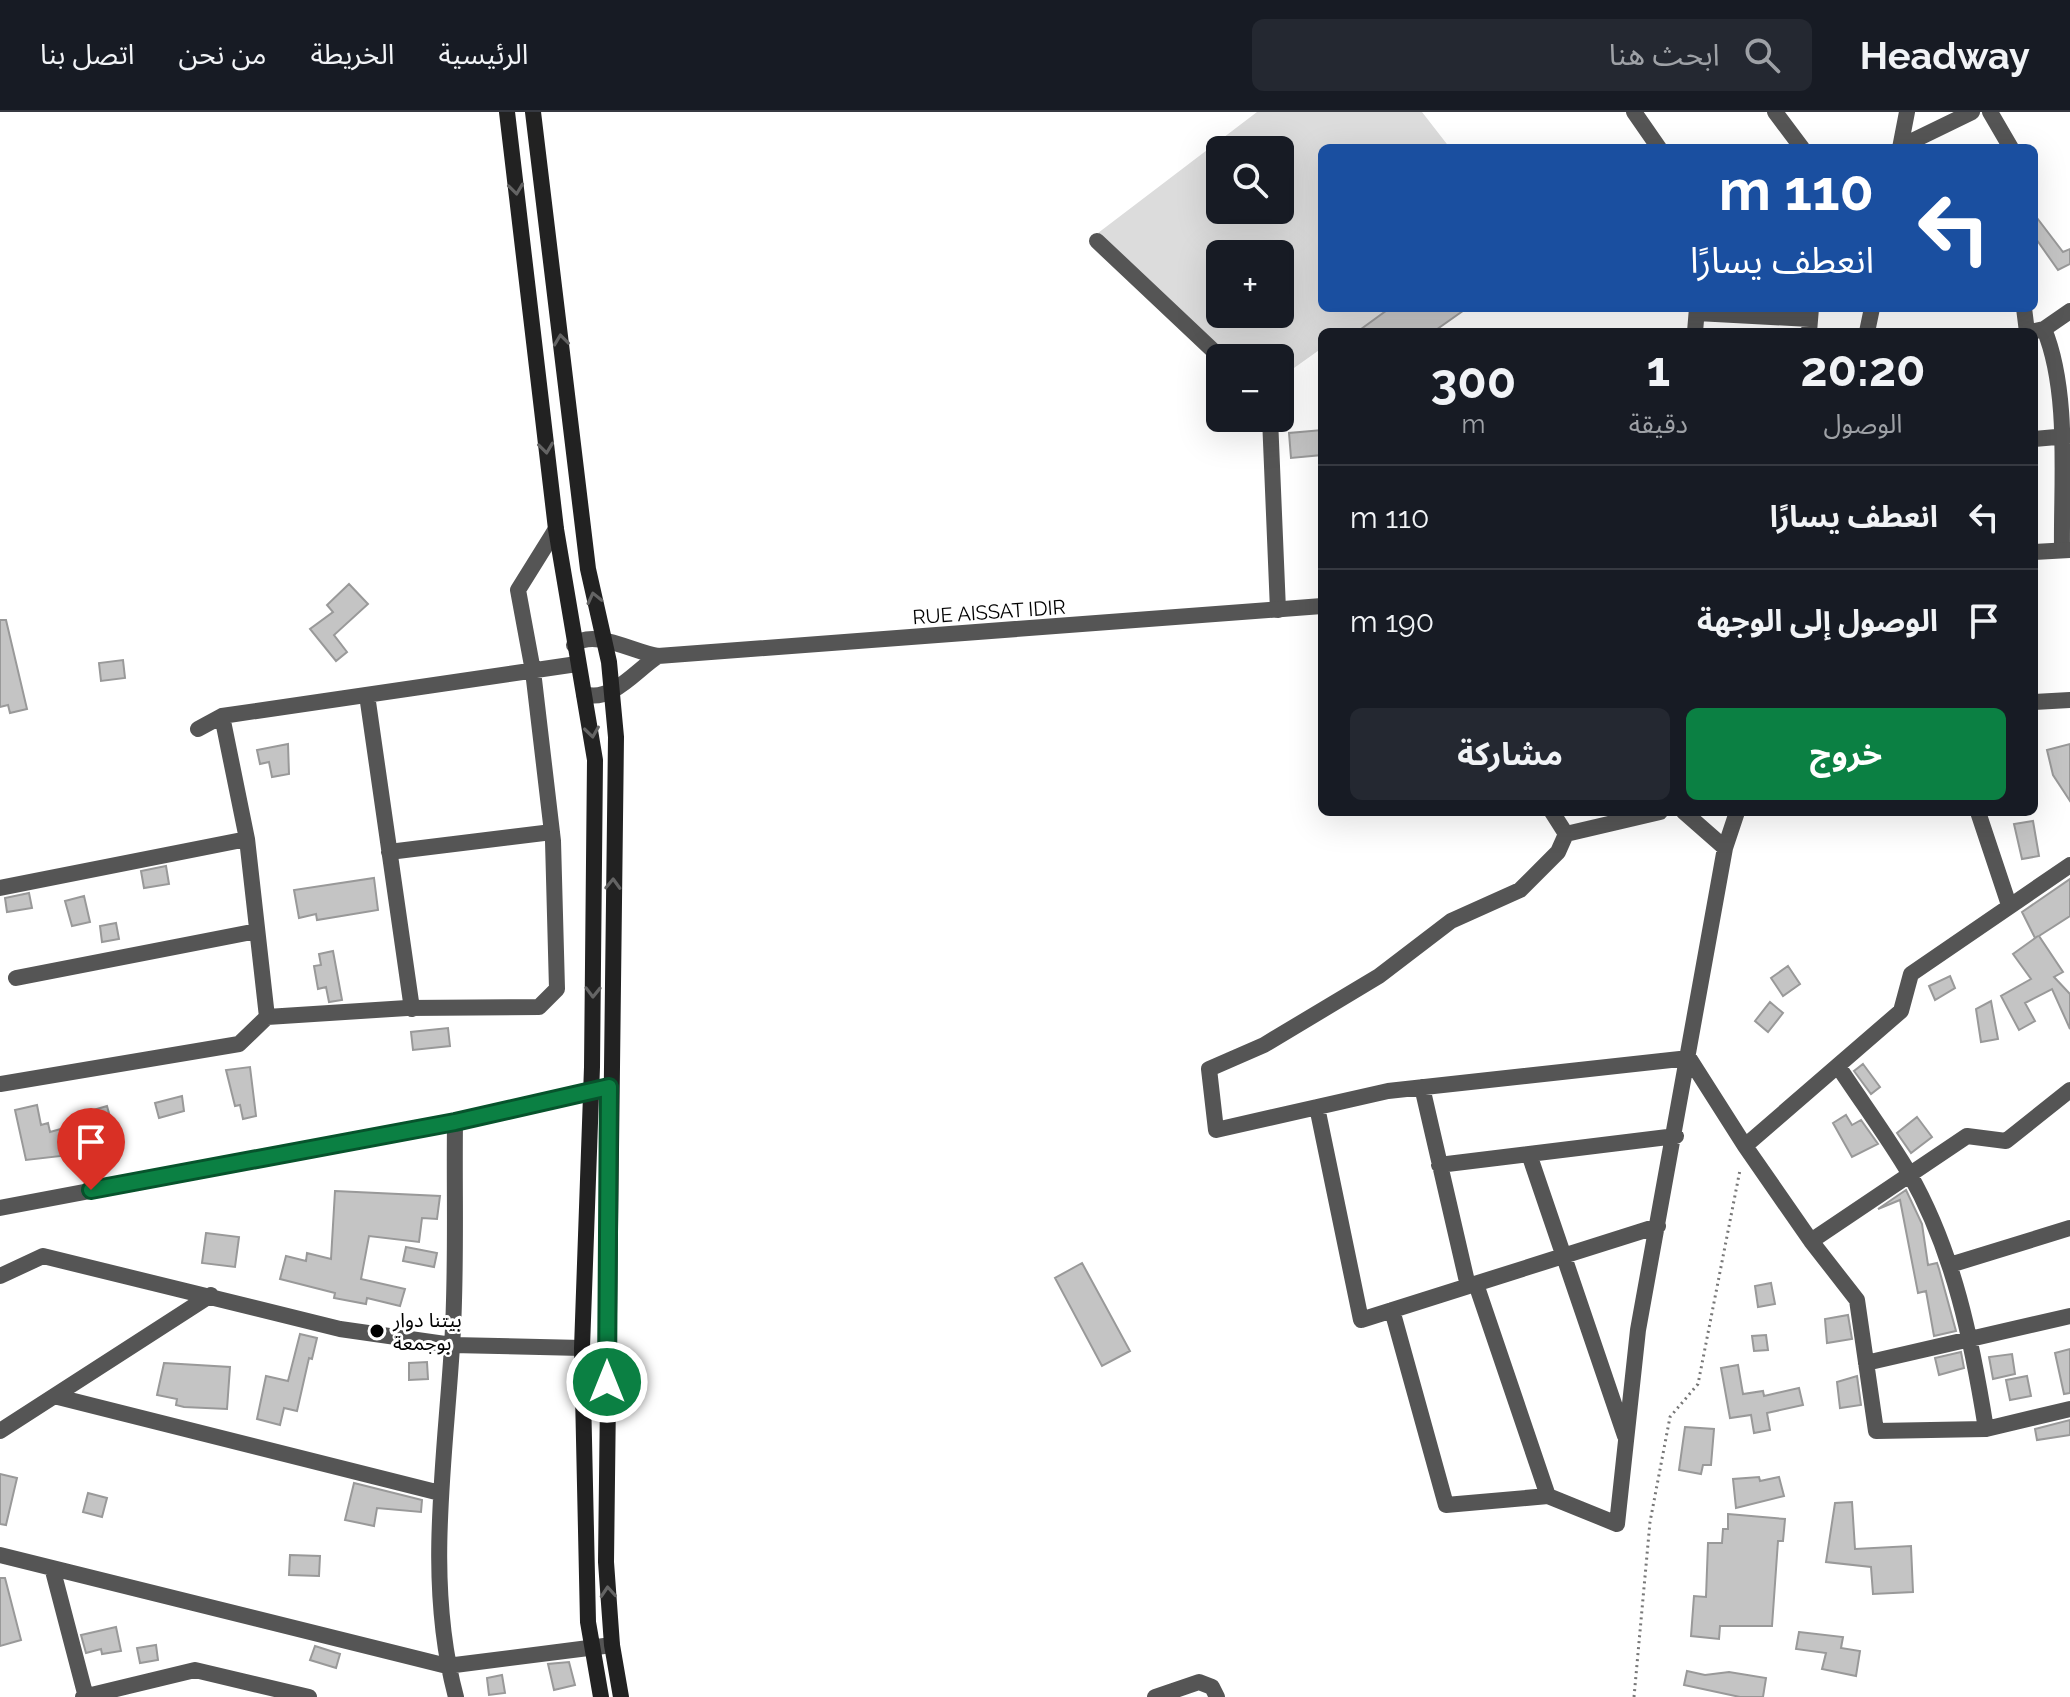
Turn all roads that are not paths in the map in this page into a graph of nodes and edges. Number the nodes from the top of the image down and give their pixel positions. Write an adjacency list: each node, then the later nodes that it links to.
1 (507, 112): 23 (main road, one-way to 23)
2 (533, 112): 28 (main road, one-way to 2)
3 (1634, 112): 8 (street)
4 (1775, 112): 9 (street)
5 (1907, 112): 10 (street)
6 (1972, 112): 11 (street)
7 (1990, 112): 12 (street)
8 (1656, 144)
9 (1799, 144)
10 (1901, 144)
11 (1908, 144)
12 (2007, 144)
13 (1097, 241): 19 (street)
14 (2070, 311): 17 (street)
15 (1720, 312): 16 (street)
16 (1810, 320)
17 (2038, 329)
18 (2038, 335): 21 (street)
19 (1206, 344)
20 (1271, 432): 27 (street)
21 (2065, 437): 22 (street); 24 (street)
22 (2038, 439)
23 (556, 529): 29 (main road); 32 (street)
24 (2066, 550): 25 (street)
25 (2038, 552)
26 (1318, 606): 27 (street, RUE AISSAT IDIR)
27 (1278, 610): 30 (street, RUE AISSAT IDIR)
28 (604, 639): 29 (street); 30 (street, RUE AISSAT IDIR); 33 (main road)
29 (574, 645): 31 (main road)
30 (658, 656): 33 (street)
31 (577, 664): 32 (street); 34 (main road)
32 (533, 671): 35 (street); 45 (street)
33 (612, 692): 34 (street); 60 (main road, one-way to 33)
34 (584, 694): 62 (main road, one-way to 62)
35 (367, 695): 38 (street); 49 (street)
36 (2070, 700): 37 (street)
37 (2038, 702)
38 (222, 716): 39 (street); 47 (street)
39 (198, 729)
40 (1555, 816): 46 (street)
41 (1643, 816): 46 (street)
42 (1689, 816): 48 (street)
43 (1736, 816): 48 (street)
44 (1979, 816): 52 (street)
45 (552, 832): 49 (street); 55 (street)
46 (1566, 834): 64 (street)
47 (247, 839): 51 (street); 53 (street)
48 (1725, 848): 57 (street)
49 (389, 852): 55 (street)
50 (2070, 865): 52 (street)
51 (0, 888)
52 (2009, 905): 58 (street)
53 (257, 931): 54 (street); 56 (street)
54 (16, 978)
55 (412, 1009): 56 (street)
56 (267, 1017): 59 (street)
57 (1689, 1058): 61 (street); 66 (street); 67 (street)
58 (1838, 1066): 67 (street); 70 (street)
59 (0, 1084)
60 (609, 1087): 62 (street); 95 (main road, one-way to 60)
61 (1422, 1087): 64 (street); 69 (street)
62 (591, 1090): 65 (street); 84 (main road)
63 (2070, 1090): 70 (street)
64 (1317, 1107): 80 (street)
65 (455, 1122): 71 (street); 83 (street)
66 (1676, 1136): 68 (street); 72 (street)
67 (1745, 1146): 74 (street)
68 (1529, 1154): 69 (street); 75 (street)
69 (1439, 1165): 78 (street)
70 (1910, 1174): 74 (street); 76 (street)
71 (0, 1208)
72 (1658, 1226): 75 (street); 90 (street)
73 (2070, 1228): 76 (street)
74 (1811, 1241): 85 (street)
75 (1562, 1257): 78 (street); 90 (street)
76 (1950, 1265): 82 (street)
77 (0, 1276): 79 (street)
78 (1472, 1285): 80 (street); 92 (street)
79 (211, 1295): 83 (street); 86 (street)
80 (1392, 1310): 92 (street)
81 (2070, 1316): 82 (street)
82 (1972, 1339): 85 (street); 88 (street)
83 (452, 1345): 84 (street); 91 (street)
84 (582, 1348): 96 (main road)
85 (1866, 1363): 88 (street)
86 (54, 1396): 89 (street); 91 (street)
87 (2070, 1409): 88 (street)
88 (1986, 1429)
89 (0, 1431)
90 (1627, 1441): 92 (street)
91 (440, 1493): 97 (street)
92 (1548, 1496)
93 (0, 1555): 94 (street)
94 (53, 1571): 97 (street); 98 (street)
95 (612, 1645): 96 (street); 102 (main road)
96 (590, 1649): 97 (street); 101 (main road)
97 (447, 1666): 100 (street)
98 (85, 1697): 99 (street)
99 (309, 1697)
100 (456, 1697)
101 (601, 1697)
102 (621, 1697)
103 (1157, 1697): 104 (street)
104 (1217, 1697)

